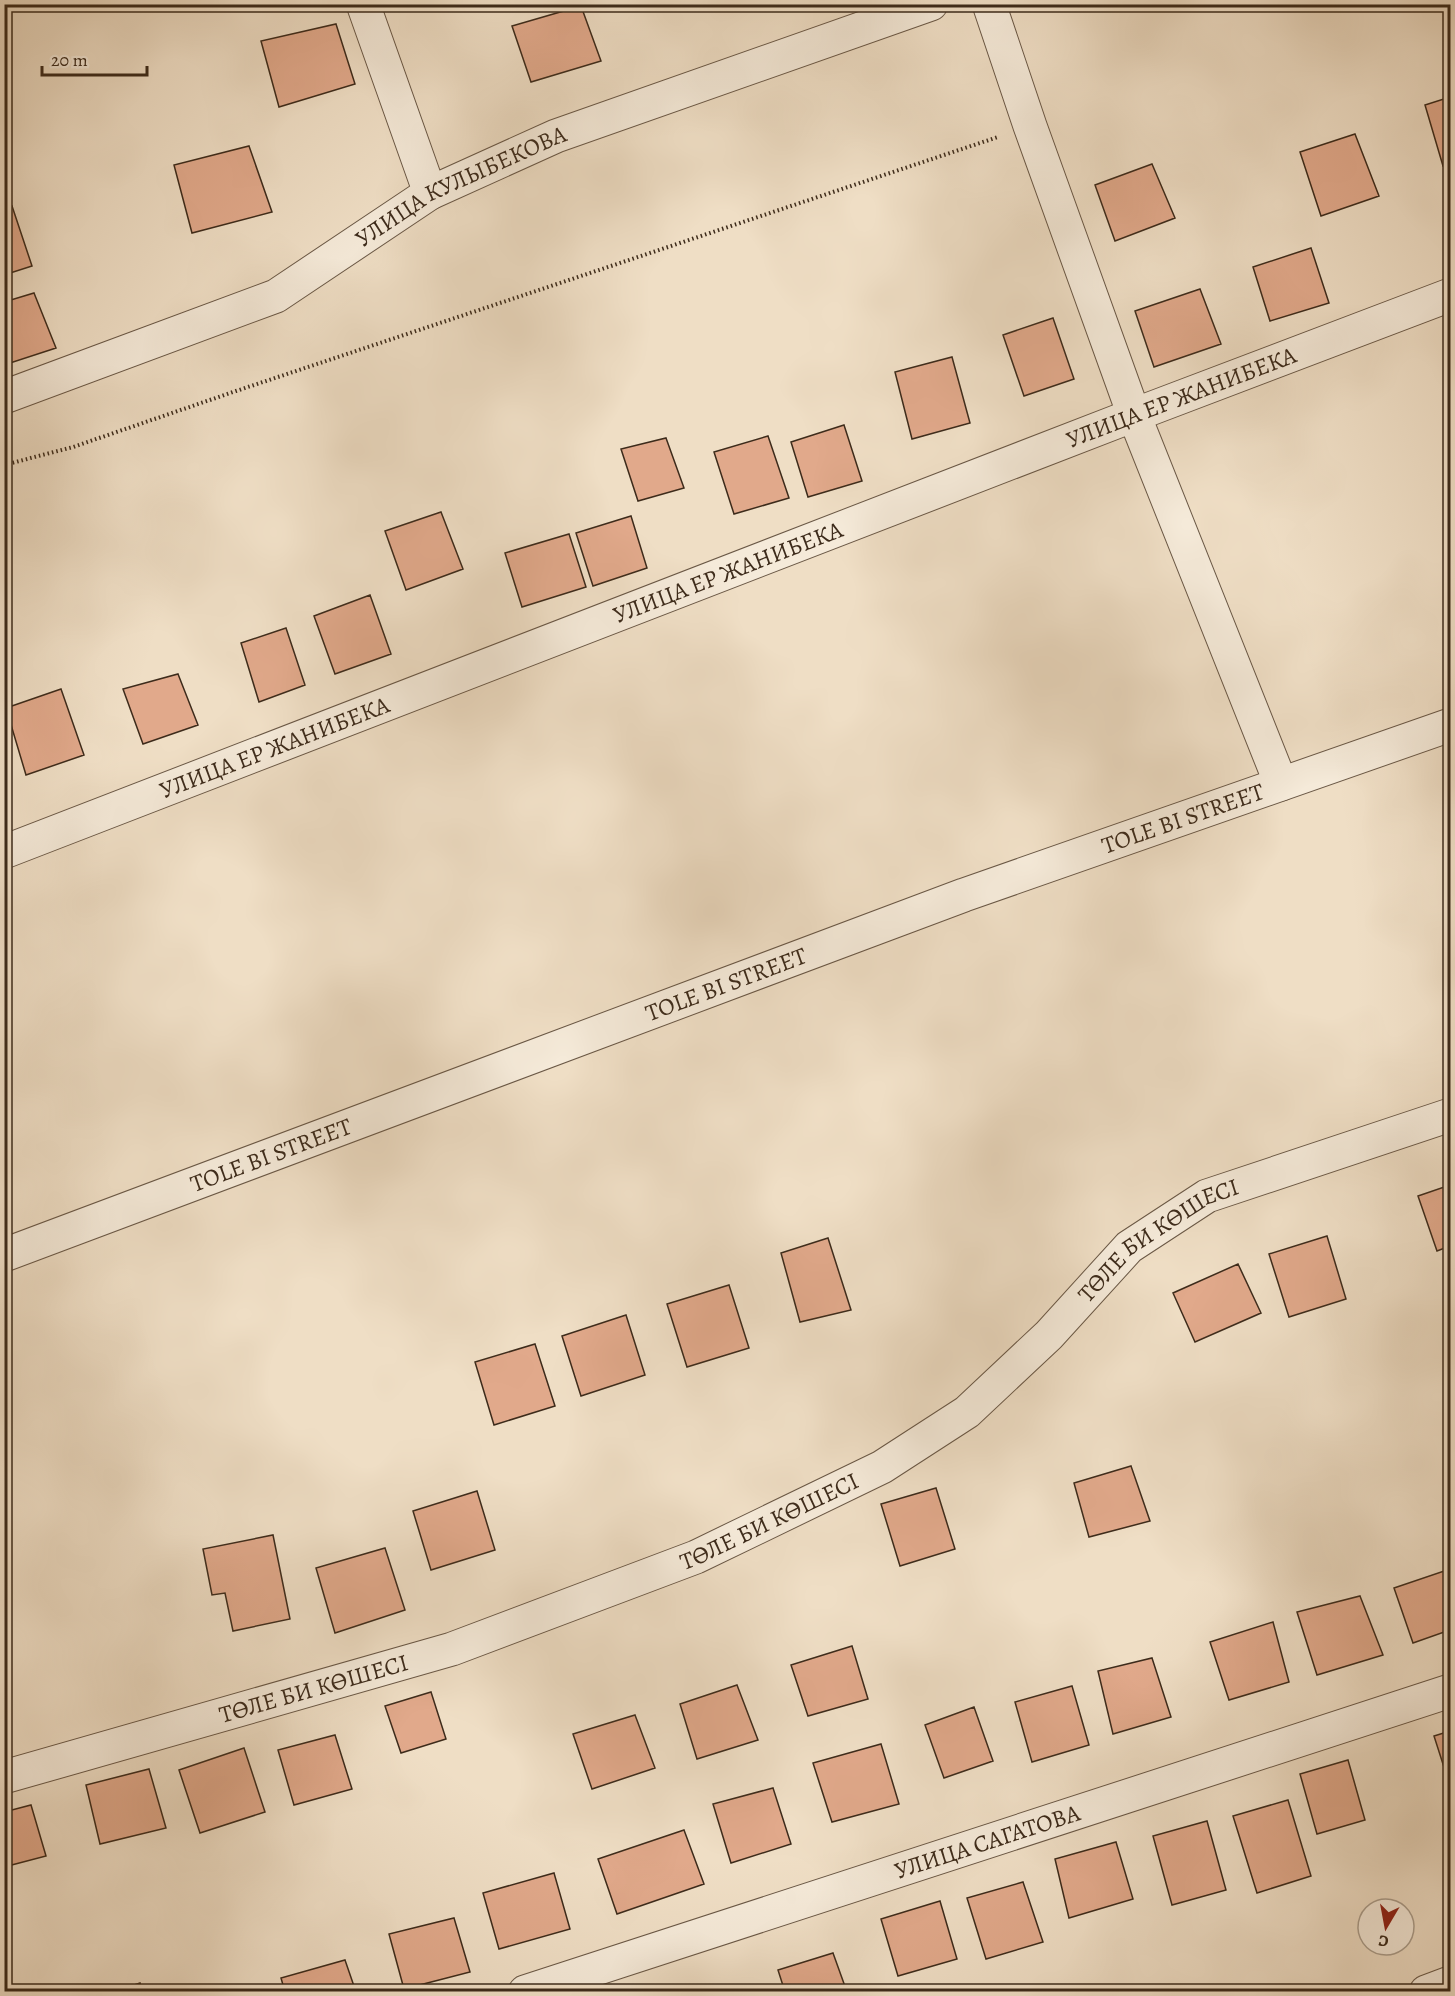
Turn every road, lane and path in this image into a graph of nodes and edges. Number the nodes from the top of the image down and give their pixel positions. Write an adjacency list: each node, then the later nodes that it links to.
1 (363, 4): 5 (street)
2 (989, 4): 4 (street)
3 (915, 7): 5 (street, УЛИЦА КУЛЫБЕКОВА)
4 (1030, 126): 8 (street); 9 (path)
5 (430, 194): 7 (street, УЛИЦА КУЛЫБЕКОВА)
6 (1450, 295): 8 (street, УЛИЦА ЕР ЖАНИБЕКА)
7 (4, 397)
8 (1134, 416): 11 (street); 12 (street, УЛИЦА ЕР ЖАНИБЕКА)
9 (4, 465)
10 (1450, 725): 11 (street, TOLE BI STREET)
11 (1281, 784): 14 (street, TOLE BI STREET)
12 (4, 852)
13 (1450, 1115): 16 (street, ТӨЛЕ БИ КӨШЕСІ)
14 (4, 1255)
15 (1450, 1691): 18 (street, УЛИЦА САГАТОВА)
16 (4, 1777)
17 (1450, 1983): 19 (street)
18 (525, 1992)
19 (1426, 1992)

